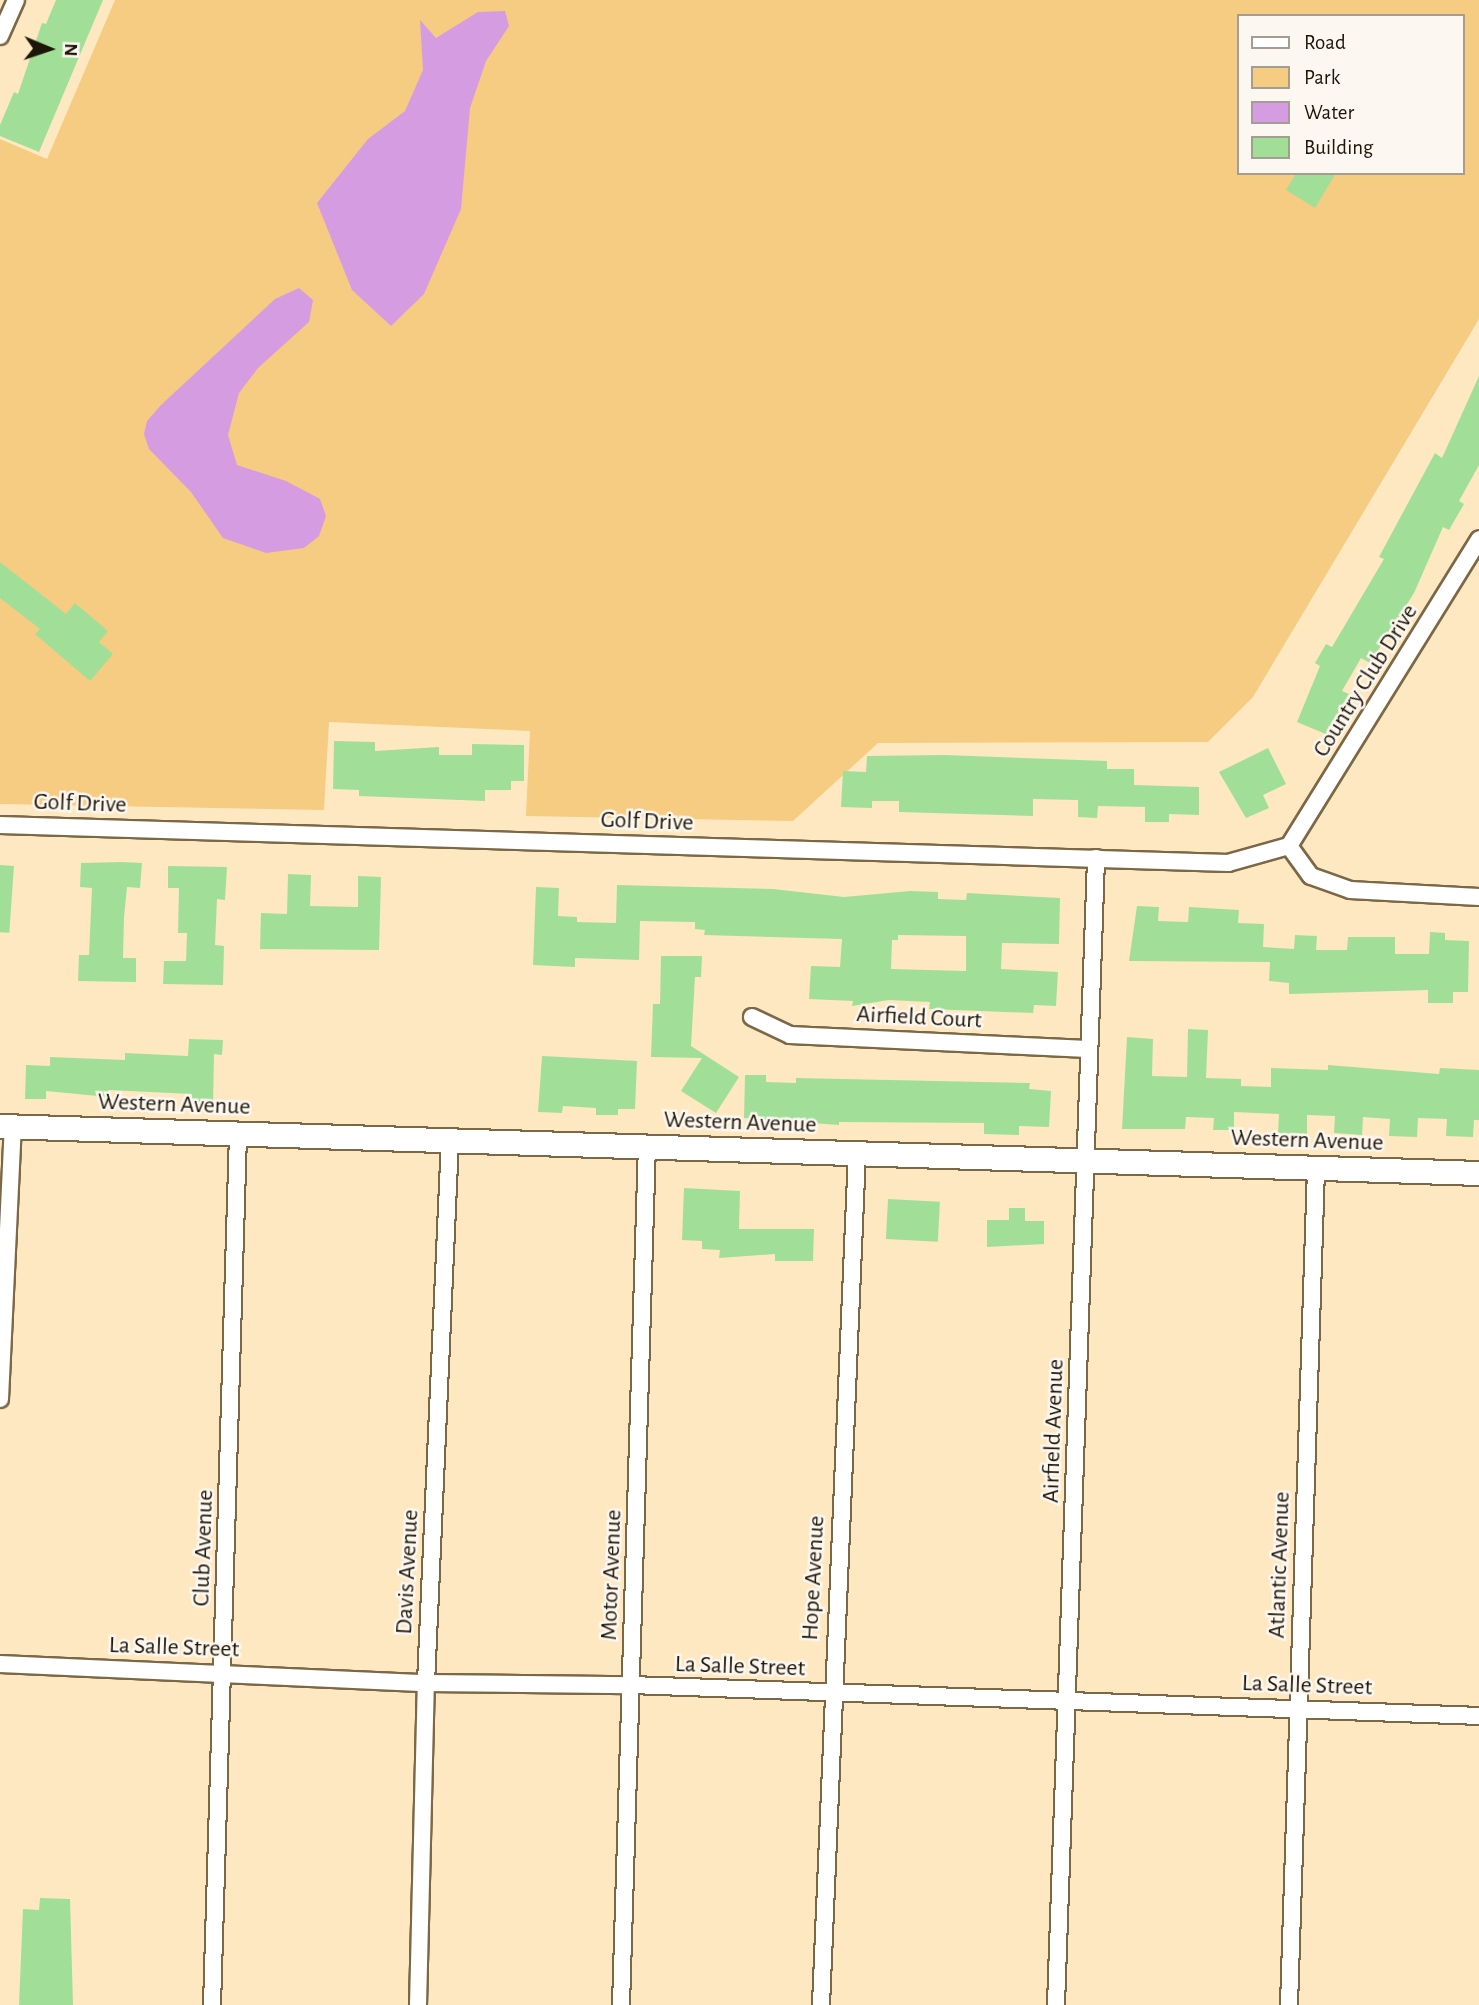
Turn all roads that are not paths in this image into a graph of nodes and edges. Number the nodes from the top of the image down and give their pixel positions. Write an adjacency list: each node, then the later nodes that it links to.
1 (16, 0): 2 (street)
2 (0, 36)
3 (1479, 539): 5 (street, Country Club Drive)
4 (0, 825): 6 (street, Golf Drive)
5 (1289, 846): 6 (street, Golf Drive); 7 (street)
6 (1096, 858): 9 (street, Airfield Avenue)
7 (1479, 897)
8 (752, 1017): 9 (street, Airfield Court)
9 (1088, 1049): 15 (street, Airfield Avenue)
10 (6, 1126): 11 (street, Western Avenue); 18 (street)
11 (238, 1133): 12 (street, Western Avenue); 20 (street, Club Avenue)
12 (450, 1140): 13 (street, Western Avenue); 21 (street, Davis Avenue)
13 (647, 1146): 14 (street, Western Avenue); 22 (street, Motor Avenue)
14 (857, 1153): 15 (street, Western Avenue); 23 (street, Hope Avenue)
15 (1086, 1161): 16 (street, Western Avenue); 24 (street, Airfield Avenue)
16 (1316, 1168): 17 (street, Western Avenue); 25 (street, Atlantic Avenue)
17 (1479, 1173)
18 (0, 1399)
19 (0, 1664): 20 (street, La Salle Street)
20 (224, 1672): 21 (street, La Salle Street); 27 (street, Club Avenue)
21 (426, 1683): 22 (street, La Salle Street); 28 (street, Davis Avenue)
22 (631, 1685): 23 (street, La Salle Street); 29 (street, Motor Avenue)
23 (832, 1693): 24 (street, La Salle Street); 30 (street, Hope Avenue)
24 (1067, 1700): 25 (street, La Salle Street); 31 (street, Airfield Avenue)
25 (1297, 1708): 26 (street, La Salle Street); 32 (street, Atlantic Avenue)
26 (1479, 1716)
27 (212, 2005)
28 (418, 2005)
29 (621, 2005)
30 (821, 2005)
31 (1056, 2005)
32 (1289, 2005)

